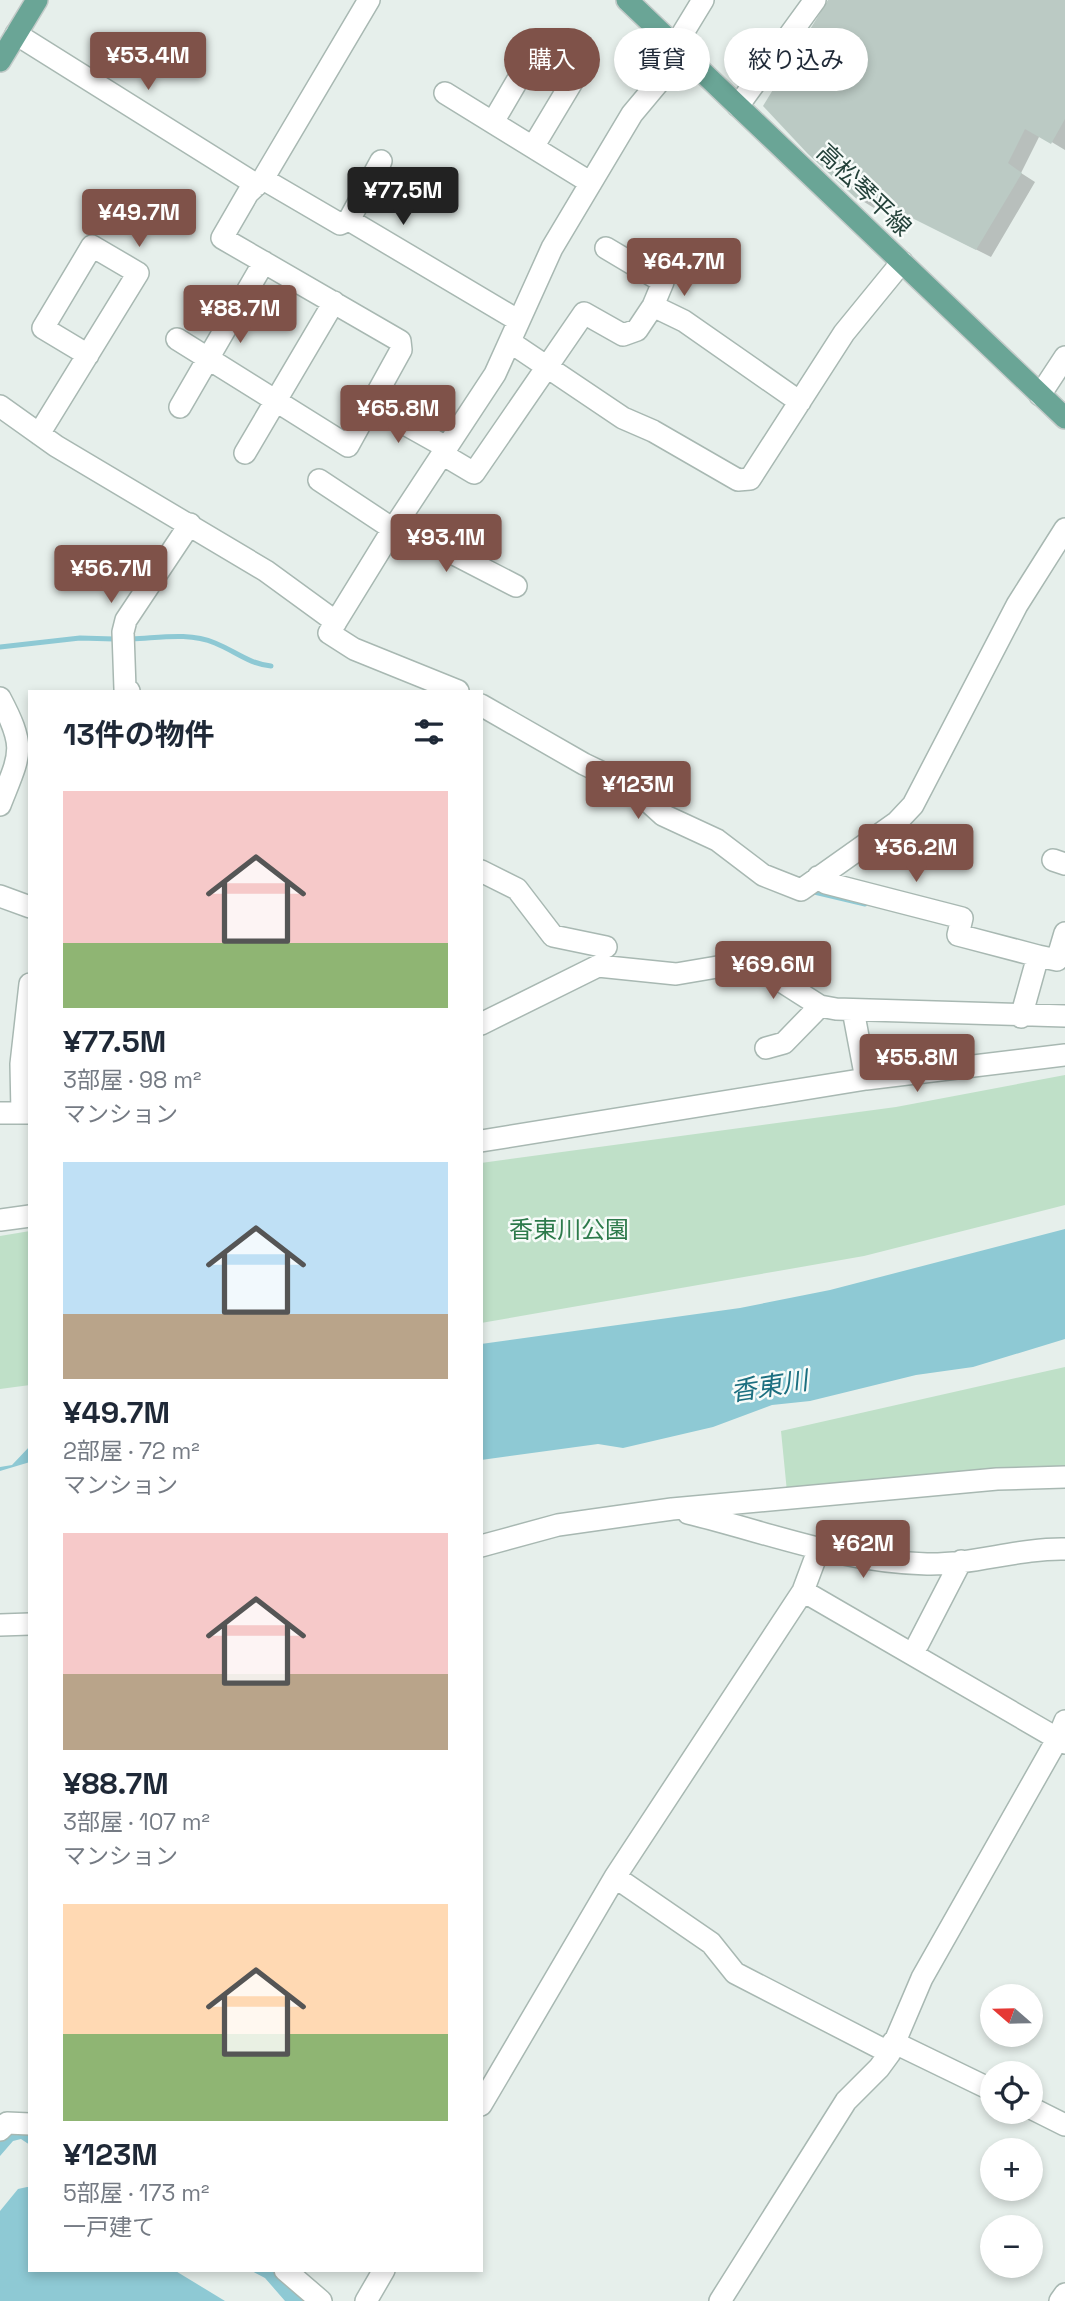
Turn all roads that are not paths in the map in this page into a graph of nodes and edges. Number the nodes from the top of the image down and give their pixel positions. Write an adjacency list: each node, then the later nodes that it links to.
1 (37, 0): 8 (main road)
2 (369, 0): 19 (street)
3 (627, 0): 6 (main road, 高松琴平線)
4 (704, 0): 7 (street)
5 (815, 0): 15 (street)
6 (656, 28)
7 (690, 28)
8 (16, 34): 9 (main road); 19 (street)
9 (0, 61)
10 (710, 79): 15 (main road, 高松琴平線)
11 (511, 91): 16 (street)
12 (567, 91): 17 (street)
13 (649, 91): 20 (street)
14 (445, 93): 16 (street)
15 (738, 106): 24 (main road, 高松琴平線)
16 (493, 122): 17 (street)
17 (533, 148): 20 (street)
18 (381, 161): 21 (street)
19 (260, 182): 21 (street); 23 (street)
20 (591, 183): 27 (street)
21 (349, 220): 27 (street)
22 (606, 248): 26 (street)
23 (264, 262): 25 (street); 32 (street)
24 (902, 262): 34 (main road, 高松琴平線); 36 (street)
25 (334, 302): 35 (street); 37 (street)
26 (653, 306): 33 (street); 36 (street)
27 (519, 320): 29 (street)
28 (177, 338): 32 (street)
29 (510, 342): 33 (street); 42 (street)
30 (88, 355): 30 (street); 41 (street)
31 (1065, 357): 34 (street)
32 (208, 358): 35 (street); 39 (street)
33 (548, 368): 36 (street); 42 (street)
34 (1040, 395): 40 (main road, 高松琴平線)
35 (276, 401): 37 (street); 43 (street)
36 (800, 402)
37 (371, 405): 42 (street)
38 (0, 406): 41 (street)
39 (180, 407)
40 (1065, 418)
41 (39, 434): 45 (street)
42 (444, 450): 46 (street)
43 (245, 453)
44 (319, 480): 46 (street)
45 (190, 524): 49 (street); 50 (street)
46 (394, 526): 48 (street); 49 (street)
47 (1065, 528): 56 (street)
48 (516, 586)
49 (336, 622): 51 (street)
50 (127, 690)
51 (456, 690)
52 (0, 698): 54 (street)
53 (483, 706): 56 (street)
54 (0, 805)
55 (483, 873): 59 (street)
56 (809, 885): 60 (street)
57 (0, 896): 58 (street)
58 (28, 906)
59 (606, 947)
60 (1057, 953): 65 (street)
61 (28, 1004): 71 (street)
62 (820, 1006): 63 (street); 66 (street); 67 (street)
63 (853, 1010): 65 (street); 69 (street)
64 (1065, 1016): 65 (street)
65 (1021, 1017)
66 (483, 1023)
67 (766, 1048)
68 (1065, 1055): 69 (street)
69 (866, 1079): 72 (street)
70 (0, 1113): 71 (street)
71 (26, 1113)
72 (483, 1141)
73 (28, 1216): 74 (street)
74 (0, 1220)
75 (1065, 1477): 76 (street)
76 (672, 1509): 77 (street); 79 (street)
77 (483, 1545)
78 (1065, 1549): 80 (street)
79 (818, 1551): 80 (street); 81 (street)
80 (961, 1561): 84 (street)
81 (803, 1591): 85 (street); 86 (street)
82 (28, 1624): 83 (street)
83 (0, 1625)
84 (918, 1644)
85 (1063, 1734): 87 (street)
86 (615, 1877): 87 (street); 89 (street)
87 (891, 2048): 88 (street); 99 (street)
88 (980, 2085)
89 (483, 2102)
90 (1043, 2114): 92 (street)
91 (28, 2123): 93 (street)
92 (1065, 2125)
93 (0, 2130)
94 (287, 2272): 97 (street)
95 (383, 2272): 98 (street)
96 (1065, 2294): 100 (street)
97 (321, 2301)
98 (366, 2301)
99 (720, 2301)
100 (1060, 2301)

